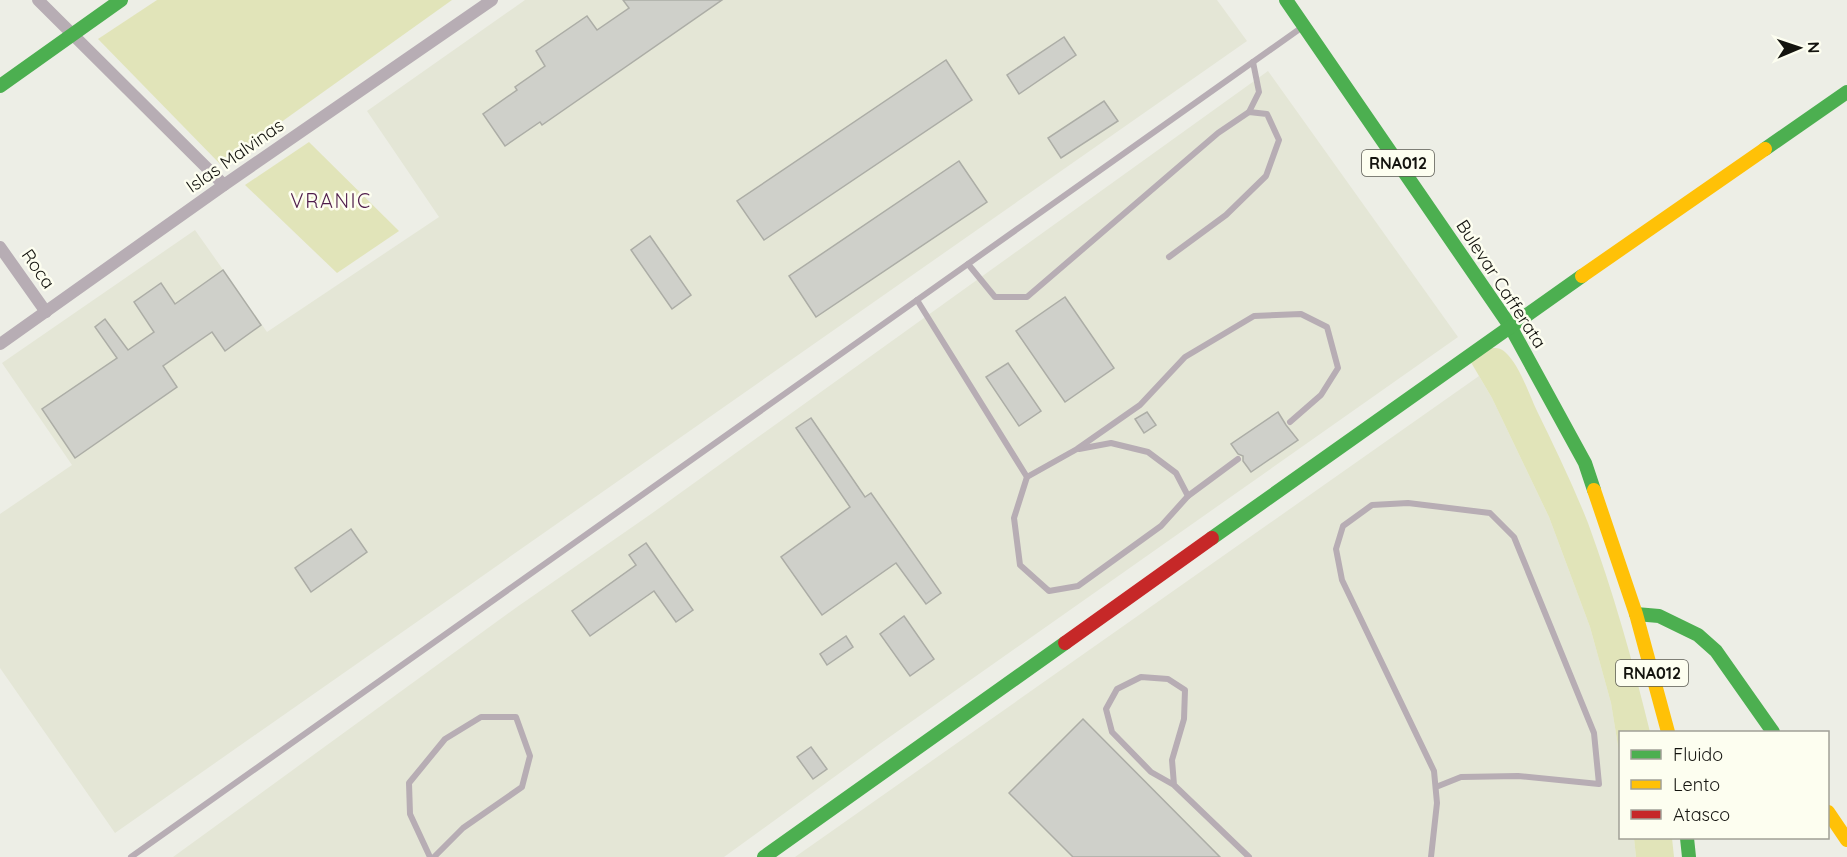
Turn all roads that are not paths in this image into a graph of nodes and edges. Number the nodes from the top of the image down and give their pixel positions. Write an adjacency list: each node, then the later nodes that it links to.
1 (38, 0): 6 (street)
2 (121, 0): 6 (main road)
3 (492, 0): 11 (street, Islas Malvinas)
4 (1286, 0): 5 (main road, Bulevar Cafferata / RNA012)
5 (1304, 26): 7 (lane); 17 (main road, Bulevar Cafferata / RNA012)
6 (72, 34): 8 (main road); 11 (street)
7 (1253, 62): 10 (lane); 14 (lane)
8 (0, 86)
9 (1847, 92): 17 (main road)
10 (1249, 112): 13 (lane); 14 (lane)
11 (224, 185): 16 (street, Islas Malvinas)
12 (0, 247): 16 (street, Roca)
13 (1169, 257)
14 (968, 264): 15 (lane)
15 (917, 300): 22 (lane); 32 (lane)
16 (46, 312): 18 (street, Islas Malvinas)
17 (1510, 326): 24 (main road, Bulevar Cafferata / RNA012); 34 (main road)
18 (0, 344)
19 (1290, 422): 20 (lane)
20 (1077, 449): 22 (lane); 23 (lane)
21 (1238, 459): 23 (lane)
22 (1027, 477): 23 (lane)
23 (1188, 496)
24 (1636, 614): 25 (main road, RNA012); 26 (main road)
25 (1668, 731)
26 (1772, 731)
27 (1174, 785): 27 (lane); 35 (lane)
28 (1436, 787): 28 (lane); 36 (lane)
29 (1829, 815): 31 (main road)
30 (1687, 839): 37 (main road)
31 (1847, 840)
32 (131, 857)
33 (432, 857): 33 (lane)
34 (764, 857)
35 (1249, 857)
36 (1431, 857)
37 (1689, 857)

